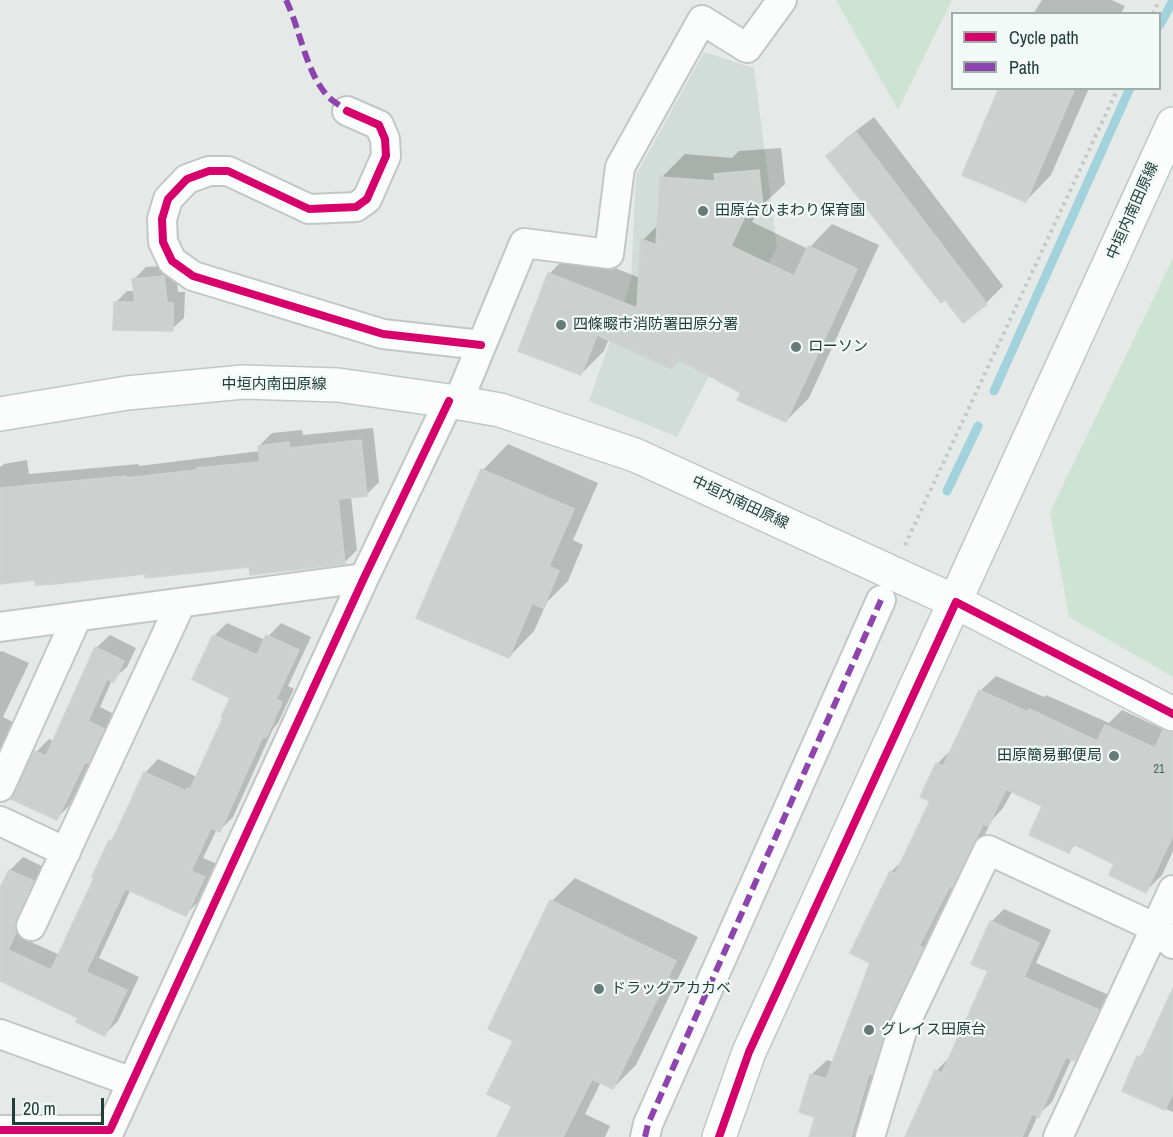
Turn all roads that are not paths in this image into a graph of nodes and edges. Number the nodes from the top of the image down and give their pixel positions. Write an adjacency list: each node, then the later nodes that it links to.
1 (782, 0): 4 (street)
2 (347, 111): 4 (street)
3 (1173, 124): 9 (main road, 中垣内南田原線)
4 (481, 345): 5 (street)
5 (453, 402): 6 (main road, 中垣内南田原線); 7 (street); 9 (main road, 中垣内南田原線)
6 (0, 414)
7 (364, 578): 10 (street); 21 (street)
8 (881, 600): 23 (street)
9 (956, 602): 13 (main road); 24 (main road)
10 (181, 603): 11 (street); 16 (street)
11 (77, 617): 12 (street); 14 (street)
12 (0, 627)
13 (1173, 714)
14 (0, 787)
15 (0, 821): 16 (street)
16 (66, 852): 18 (street)
17 (1173, 890): 19 (street)
18 (31, 926)
19 (1164, 936): 25 (street); 26 (street)
20 (0, 1034): 21 (street)
21 (132, 1082): 22 (street)
22 (0, 1130)
23 (645, 1137)
24 (719, 1137)
25 (870, 1137)
26 (1058, 1137)

